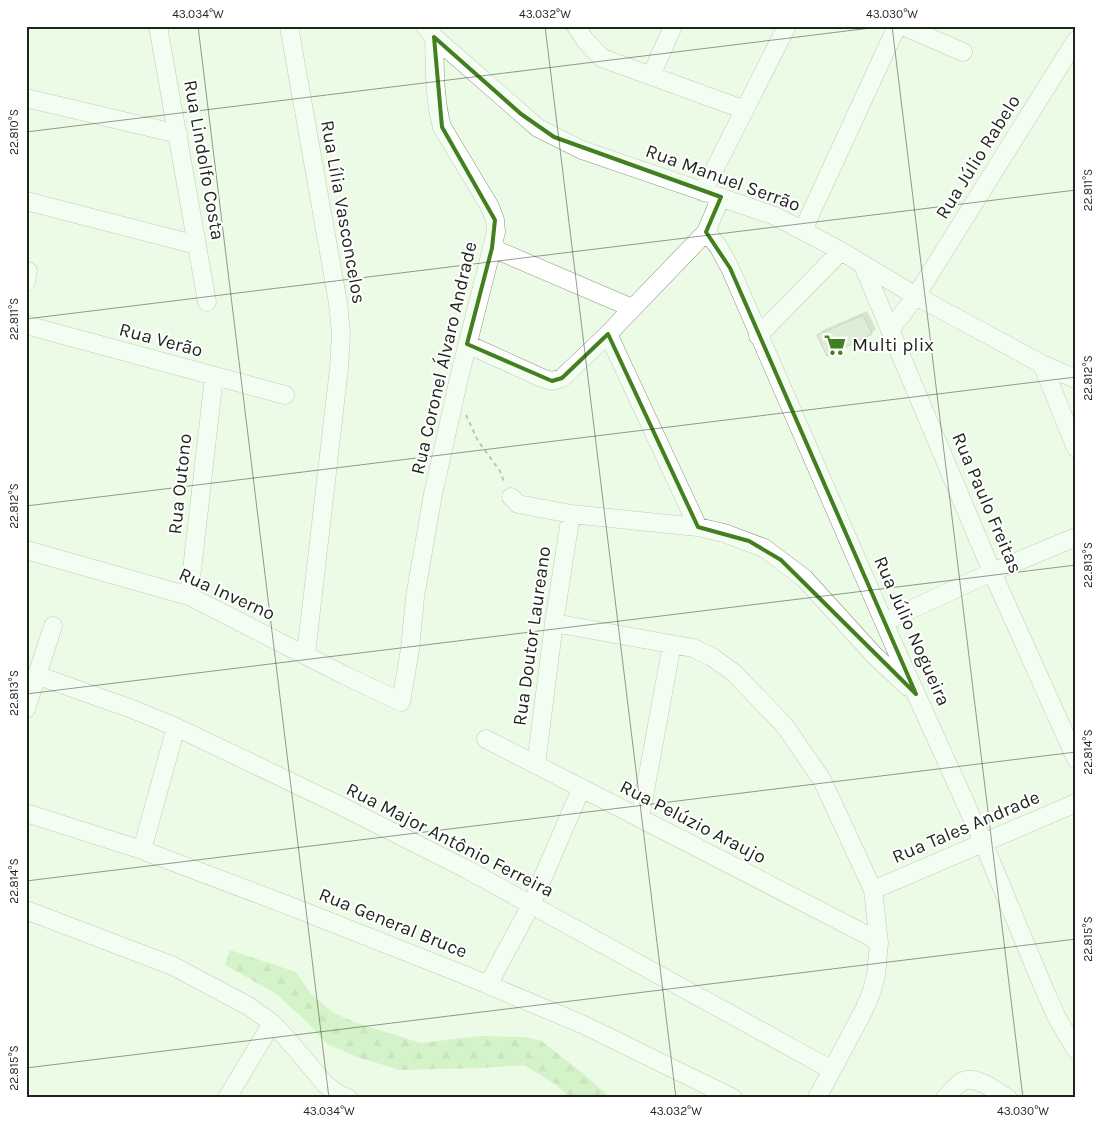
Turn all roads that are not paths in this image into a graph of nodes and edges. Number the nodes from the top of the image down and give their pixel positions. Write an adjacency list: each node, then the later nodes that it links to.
1 (158, 26): 14 (street, Rua Lindolfo Costa)
2 (289, 26): 48 (street, Rua Lília Vasconcelos)
3 (576, 26): 11 (street)
4 (673, 26): 11 (street)
5 (787, 26): 13 (street)
6 (897, 26): 18 (street)
7 (903, 26): 10 (street)
8 (429, 32): 15 (street, Rua Manuel Serrão); 21 (street, Rua Coronel Álvaro Andrade)
9 (1076, 40): 24 (street, Rua Júlio Rabelo)
10 (963, 52)
11 (651, 76): 13 (street)
12 (26, 98): 14 (street)
13 (746, 110): 15 (street)
14 (178, 134): 20 (street, Rua Lindolfo Costa)
15 (703, 192): 16 (street, Rua Manuel Serrão)
16 (721, 197): 18 (street, Rua Manuel Serrão); 19 (street)
17 (26, 201): 20 (street)
18 (803, 230): 22 (street, Rua Manuel Serrão)
19 (706, 232): 26 (street); 30 (street, Rua Júlio Nogueira)
20 (197, 245): 25 (street, Rua Lindolfo Costa)
21 (492, 248): 26 (street); 31 (street, Rua Coronel Álvaro Andrade)
22 (841, 251): 23 (street, Rua Manuel Serrão); 30 (street)
23 (862, 263): 24 (street, Rua Manuel Serrão); 28 (street, Rua Paulo Freitas)
24 (916, 296): 28 (street, Rua Júlio Rabelo); 32 (street, Rua Manuel Serrão)
25 (207, 302)
26 (632, 308): 29 (street)
27 (26, 326): 34 (street, Rua Verão)
28 (890, 330): 42 (street, Rua Paulo Freitas)
29 (608, 334): 31 (street); 39 (street)
30 (758, 336): 44 (street, Rua Júlio Nogueira)
31 (467, 344): 51 (street, Rua Coronel Álvaro Andrade)
32 (1042, 364): 33 (street, Rua Manuel Serrão); 36 (street)
33 (1074, 375)
34 (214, 377): 35 (street, Rua Verão); 43 (street, Rua Outono)
35 (285, 395)
36 (1076, 448)
37 (511, 497): 38 (street)
38 (571, 514): 39 (street); 45 (street, Rua Doutor Laureano)
39 (698, 527): 50 (street)
40 (1076, 537): 42 (street)
41 (26, 550): 43 (street, Rua Inverno)
42 (992, 572): 44 (street); 55 (street, Rua Paulo Freitas)
43 (189, 596): 48 (street, Rua Inverno)
44 (884, 622): 50 (street, Rua Júlio Nogueira)
45 (554, 623): 47 (street); 56 (street, Rua Doutor Laureano)
46 (53, 626): 49 (street)
47 (672, 644): 60 (street); 63 (street)
48 (306, 654): 51 (street, Rua Inverno)
49 (36, 675): 52 (street); 53 (street, Rua Major Antônio Ferreira)
50 (916, 694): 61 (street, Rua Júlio Nogueira)
51 (401, 702)
52 (26, 709)
53 (176, 727): 62 (street); 64 (street, Rua Major Antônio Ferreira)
54 (486, 739): 56 (street, Rua Pelúzio Araujo)
55 (1076, 759)
56 (536, 765): 57 (street, Rua Pelúzio Araujo)
57 (581, 789): 60 (street, Rua Pelúzio Araujo); 64 (street)
58 (1076, 803): 61 (street, Rua Tales Andrade)
59 (26, 813): 62 (street, Rua General Bruce)
60 (640, 818): 66 (street, Rua Pelúzio Araujo)
61 (983, 842): 63 (street, Rua Tales Andrade); 69 (street, Rua Júlio Nogueira)
62 (142, 850): 67 (street, Rua General Bruce)
63 (873, 890): 66 (street)
64 (531, 905): 67 (street); 70 (street, Rua Major Antônio Ferreira)
65 (26, 910): 68 (street)
66 (879, 943): 70 (street)
67 (488, 984): 73 (street, Rua General Bruce)
68 (272, 1022): 71 (street); 72 (street)
69 (1076, 1050)
70 (832, 1070): 74 (street)
71 (227, 1098)
72 (348, 1098)
73 (733, 1098)
74 (817, 1098)
75 (945, 1098): 76 (street)
76 (1008, 1098)

